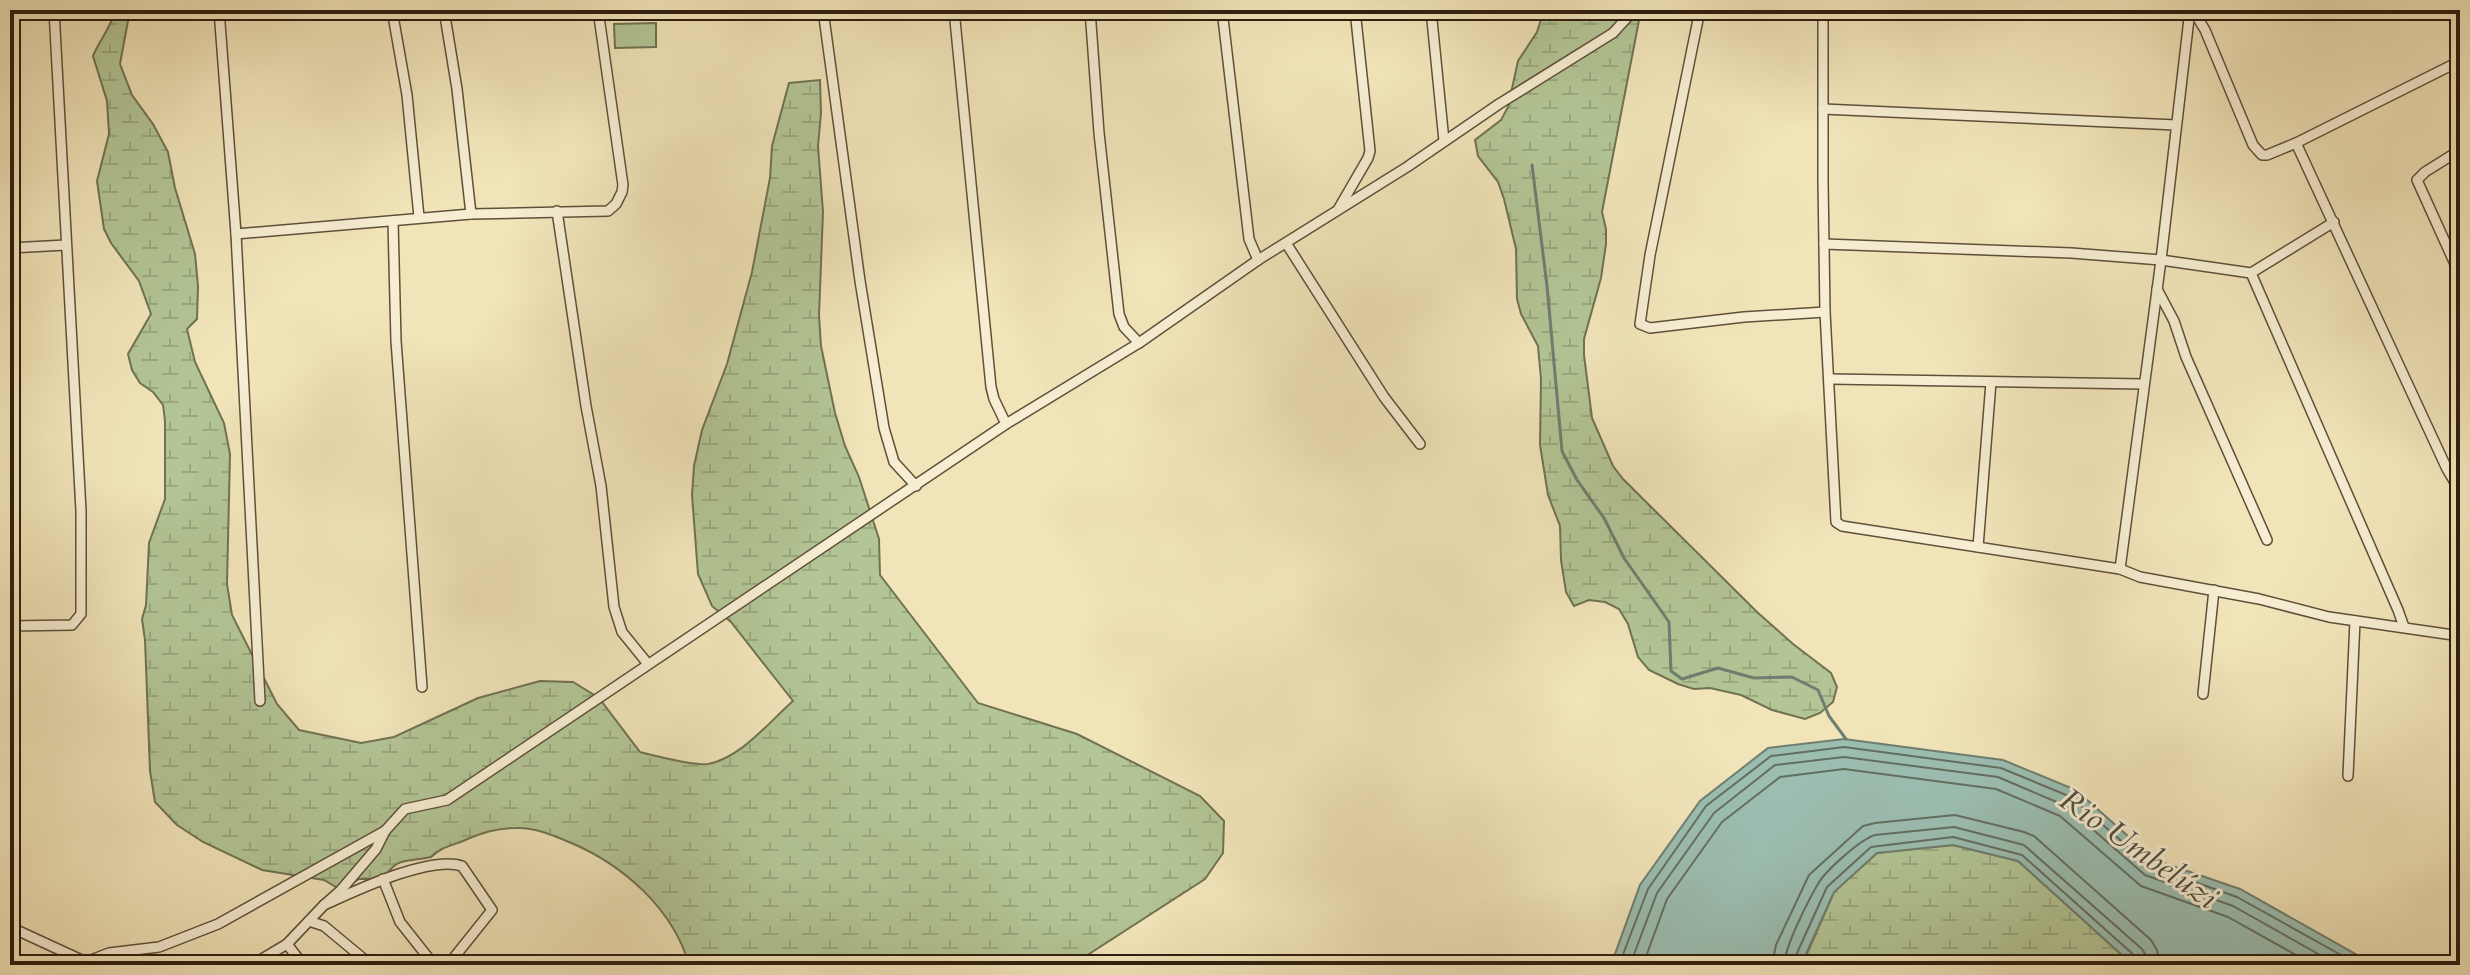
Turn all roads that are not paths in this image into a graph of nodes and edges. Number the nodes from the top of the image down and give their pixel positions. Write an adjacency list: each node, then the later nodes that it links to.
1 (54, 10): 31 (street)
2 (219, 10): 28 (street)
3 (392, 10): 25 (street)
4 (444, 10): 24 (street)
5 (598, 10): 22 (street)
6 (823, 10): 45 (street)
7 (954, 10): 43 (street)
8 (1090, 10): 39 (street)
9 (1222, 10): 33 (street)
10 (1355, 10): 23 (street)
11 (1431, 10): 19 (street)
12 (1634, 10): 19 (street)
13 (1700, 10): 38 (street)
14 (1823, 10): 17 (street)
15 (2192, 10): 18 (street); 20 (street)
16 (2460, 61): 20 (street)
17 (1823, 109): 18 (street); 30 (street)
18 (2176, 125): 34 (street)
19 (1444, 141): 23 (street)
20 (2296, 143): 27 (street)
21 (2460, 150): 36 (street)
22 (557, 211): 24 (street); 55 (street)
23 (1337, 211): 29 (street)
24 (471, 214): 25 (street)
25 (419, 217): 26 (street)
26 (393, 221): 28 (street); 56 (street)
27 (2334, 222): 35 (street); 46 (street)
28 (236, 234): 58 (street)
29 (1286, 243): 33 (street); 44 (street)
30 (1824, 244): 34 (street); 38 (street)
31 (66, 245): 32 (street); 52 (street)
32 (10, 248)
33 (1258, 260): 39 (street)
34 (2161, 260): 35 (street); 37 (street)
35 (2251, 273): 53 (street)
36 (2460, 275)
37 (2157, 289): 42 (street); 47 (street)
38 (1825, 312): 40 (street)
39 (1139, 343): 43 (street)
40 (1830, 379): 41 (street); 48 (street)
41 (1991, 382): 42 (street); 48 (street)
42 (2144, 384): 49 (street)
43 (1006, 424): 45 (street)
44 (1420, 444)
45 (916, 486): 55 (street)
46 (2460, 491)
47 (2267, 540)
48 (1978, 547): 49 (street)
49 (2120, 569): 50 (street)
50 (2214, 590): 51 (street); 57 (street)
51 (2355, 621): 53 (street); 59 (street)
52 (10, 626)
53 (2404, 627): 54 (street)
54 (2460, 636)
55 (648, 664): 60 (street)
56 (422, 687)
57 (2203, 694)
58 (260, 701)
59 (2348, 776)
60 (385, 831): 62 (street); 66 (street)
61 (383, 879): 62 (street); 70 (street); 71 (street)
62 (324, 905): 63 (street)
63 (309, 921): 65 (street); 69 (street)
64 (10, 927): 66 (street)
65 (287, 944): 67 (street); 68 (street)
66 (87, 964)
67 (252, 965)
68 (303, 965)
69 (371, 965)
70 (434, 965)
71 (448, 965)

